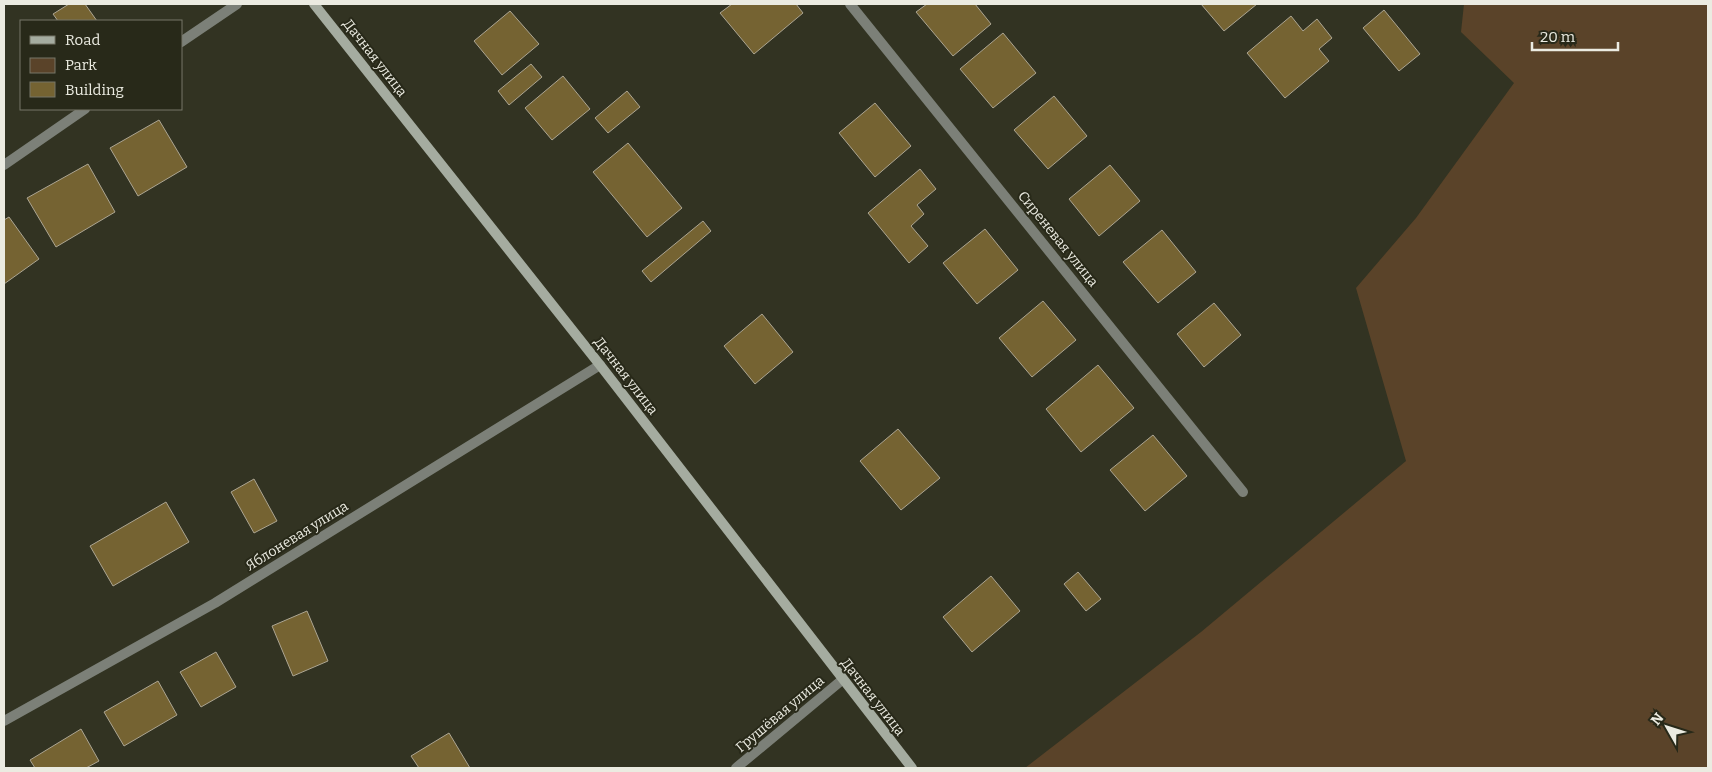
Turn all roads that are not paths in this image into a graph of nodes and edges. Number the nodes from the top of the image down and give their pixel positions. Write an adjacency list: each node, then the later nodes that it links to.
1 (237, 4): 4 (street)
2 (314, 4): 7 (main road, Дачная улица)
3 (850, 4): 8 (street, Сиреневая улица)
4 (182, 41)
5 (84, 110): 6 (street)
6 (4, 165)
7 (600, 365): 9 (main road, Дачная улица); 10 (street, Яблоневая улица)
8 (1244, 492)
9 (842, 680): 11 (street, Грушёвая улица); 12 (main road, Дачная улица)
10 (4, 721)
11 (736, 768)
12 (912, 768)

